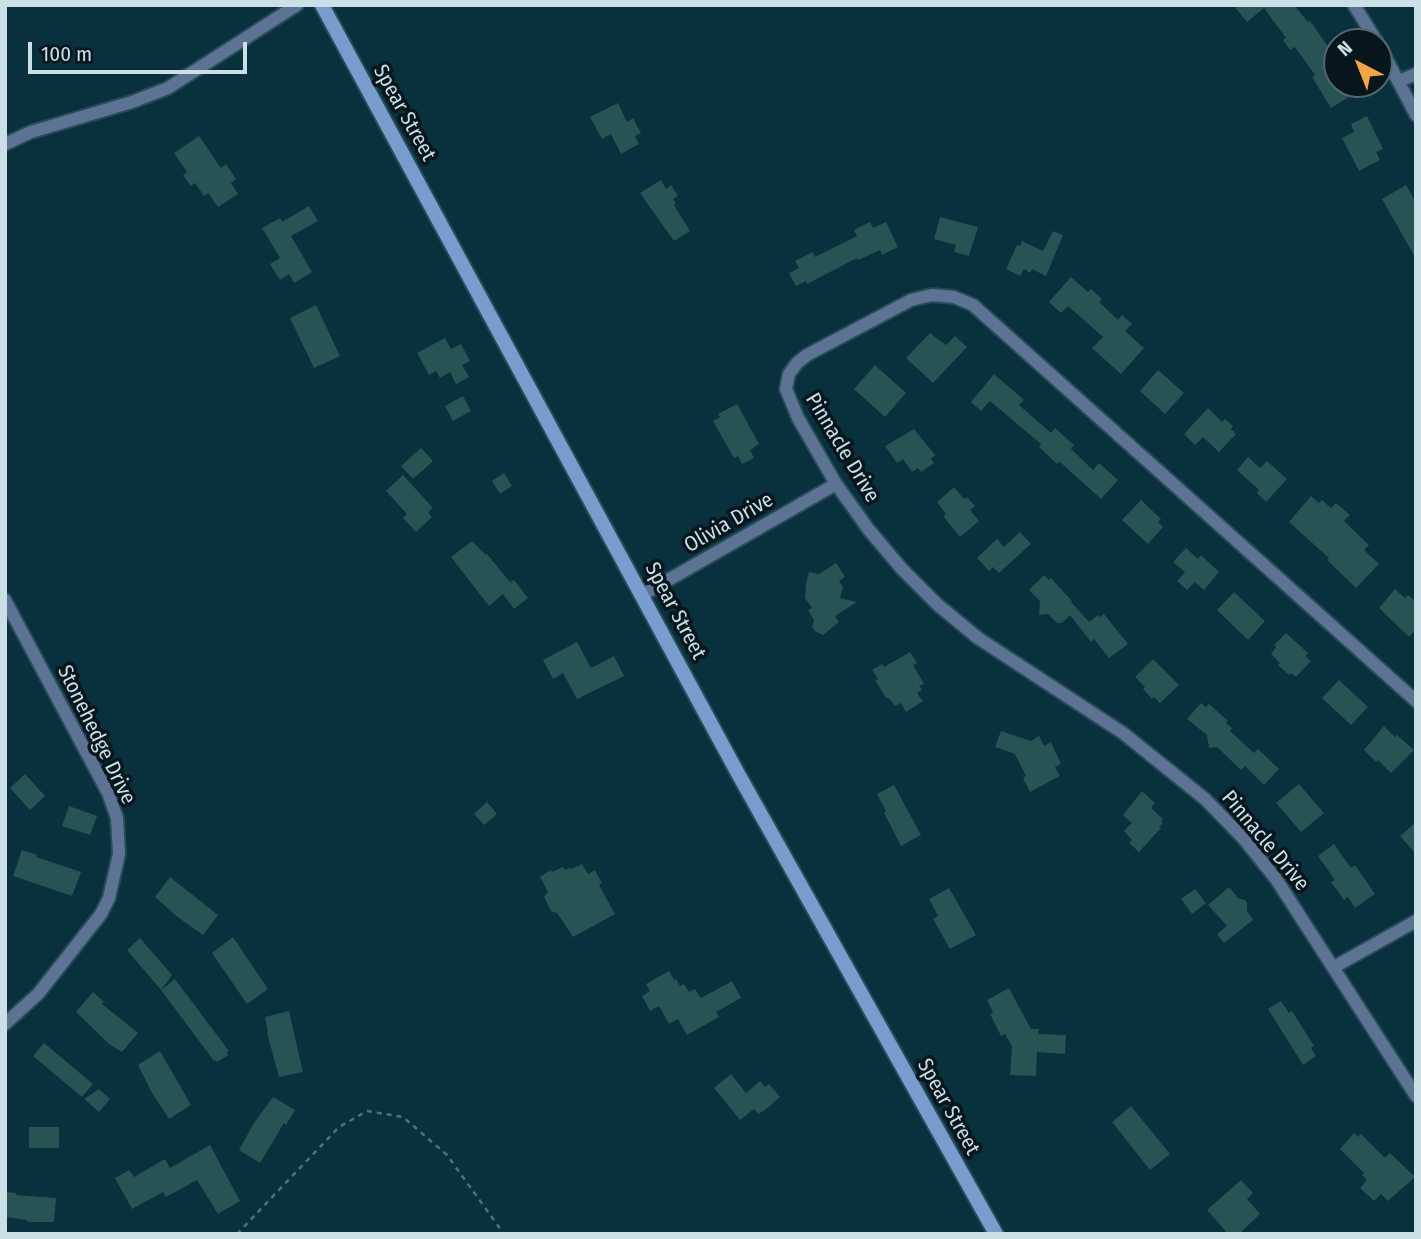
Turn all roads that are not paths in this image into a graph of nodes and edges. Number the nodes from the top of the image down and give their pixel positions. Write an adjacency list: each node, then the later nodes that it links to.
1 (297, 5): 9 (street)
2 (322, 5): 11 (main road, Spear Street)
3 (1353, 5): 4 (street)
4 (1368, 28)
5 (1393, 70): 7 (street)
6 (1416, 74): 7 (street)
7 (1399, 81): 8 (street)
8 (1416, 115)
9 (5, 144)
10 (836, 484): 11 (street, Olivia Drive); 13 (street, Pinnacle Drive); 15 (street, Pinnacle Drive)
11 (642, 595): 18 (main road, Spear Street)
12 (5, 600): 16 (street, Stonehedge Drive)
13 (1416, 701)
14 (1416, 920): 15 (street)
15 (1334, 967): 17 (street, Pinnacle Drive)
16 (5, 1024)
17 (1416, 1096)
18 (996, 1234)

